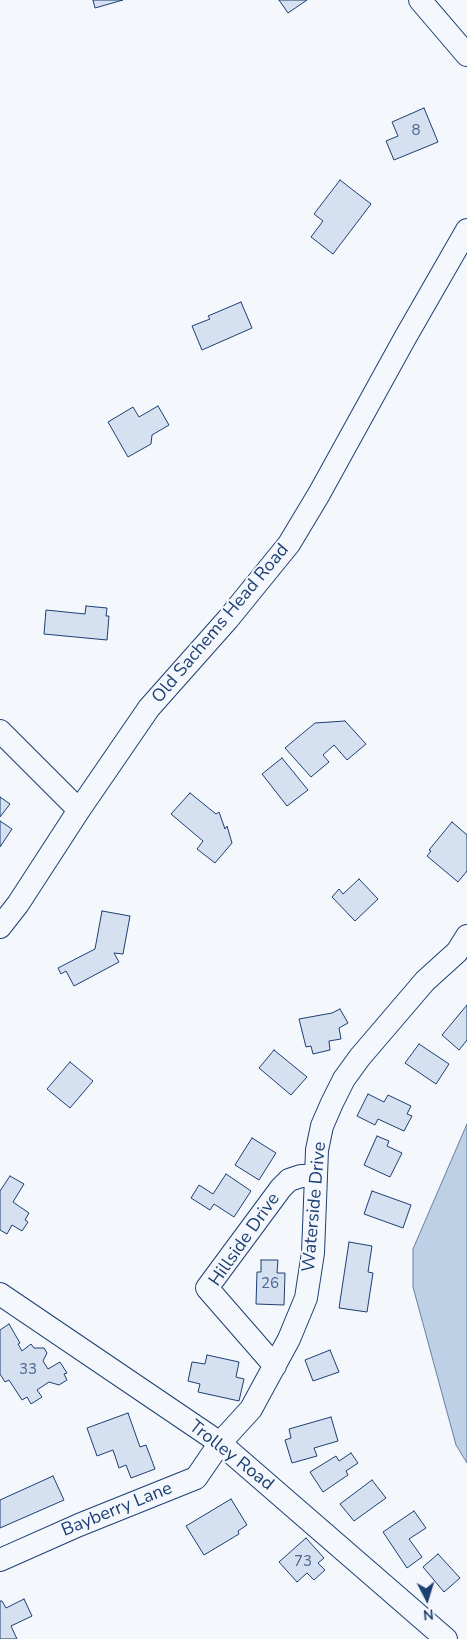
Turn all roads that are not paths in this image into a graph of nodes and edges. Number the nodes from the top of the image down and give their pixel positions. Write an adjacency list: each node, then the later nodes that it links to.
1 (420, 0): 2 (street)
2 (467, 56)
3 (467, 230): 5 (street, Old Sachems Head Road)
4 (0, 731): 5 (street)
5 (79, 810): 6 (street, Old Sachems Head Road)
6 (0, 927)
7 (467, 936): 8 (street, Waterside Drive)
8 (316, 1176): 10 (street, Waterside Drive); 10 (street, Hillside Drive)
9 (0, 1294): 11 (street, Trolley Road)
10 (276, 1366): 11 (street, Waterside Drive)
11 (220, 1443): 12 (street, Bayberry Lane); 13 (street, Trolley Road)
12 (0, 1560)
13 (446, 1639)

